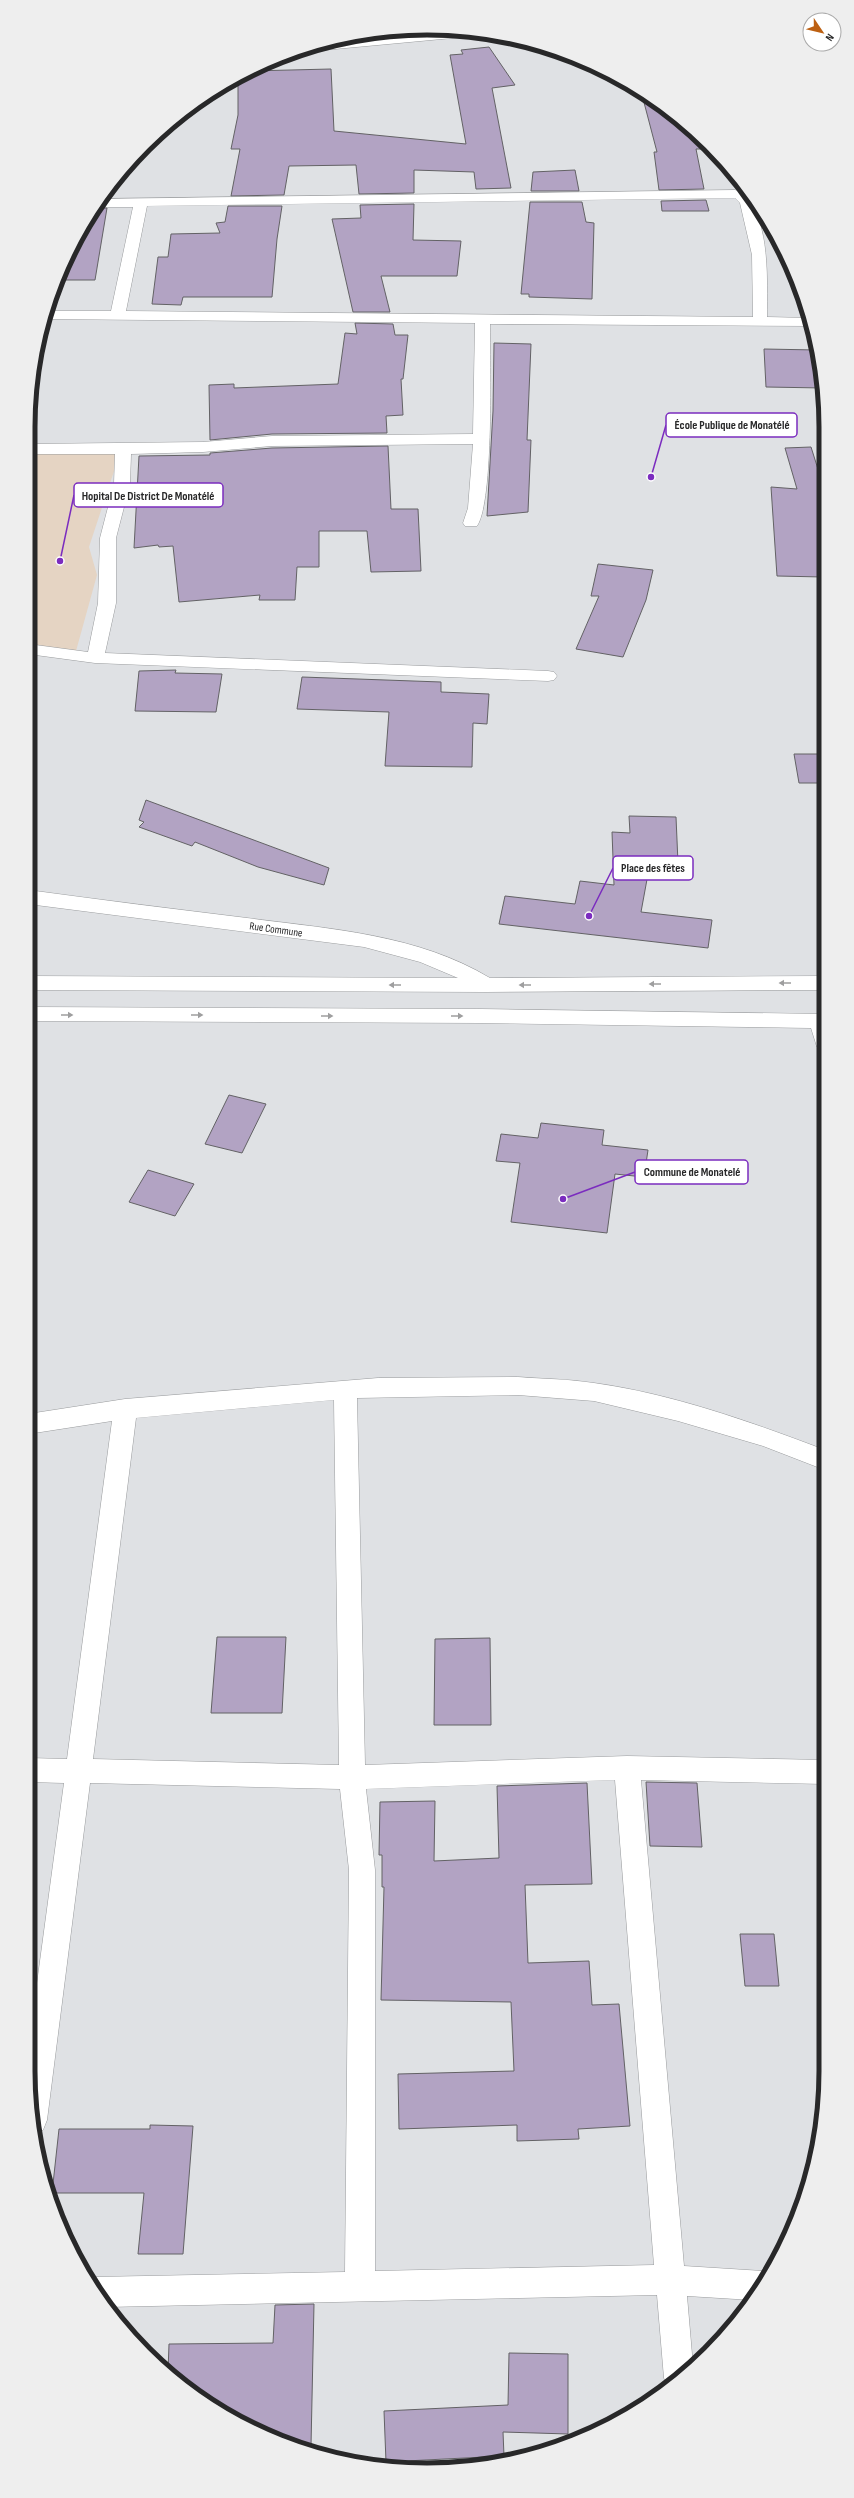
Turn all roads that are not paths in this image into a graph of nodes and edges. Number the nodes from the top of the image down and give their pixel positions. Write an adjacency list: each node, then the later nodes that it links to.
1 (438, 35): 2 (street)
2 (346, 44)
3 (106, 202): 4 (street)
4 (141, 203): 6 (street); 8 (street)
5 (52, 315): 6 (street)
6 (118, 315): 7 (street)
7 (484, 319): 8 (street); 10 (street)
8 (760, 321): 9 (street)
9 (805, 322)
10 (481, 439): 12 (street); 13 (street)
11 (35, 449): 12 (street)
12 (123, 450): 15 (street)
13 (471, 523)
14 (35, 650): 15 (street)
15 (95, 658): 16 (street)
16 (548, 676)
17 (35, 898): 20 (street, Rue Commune)
18 (35, 983): 20 (street, one-way to 18)
19 (819, 983): 20 (street, one-way to 20)
20 (486, 985): 22 (street)
21 (35, 1014): 22 (street, one-way to 22)
22 (482, 1016): 23 (street)
23 (819, 1021)
24 (345, 1391): 25 (street); 27 (street); 32 (street)
25 (125, 1409): 26 (street); 30 (street)
26 (35, 1423)
27 (819, 1458)
28 (627, 1768): 31 (street); 32 (street); 34 (street)
29 (35, 1770): 30 (street)
30 (79, 1771): 32 (street); 33 (street)
31 (819, 1772)
32 (352, 1777): 35 (street)
33 (36, 2097)
34 (669, 2280): 35 (street); 36 (street); 38 (street)
35 (360, 2285): 37 (street)
36 (755, 2285)
37 (103, 2292)
38 (678, 2372)

